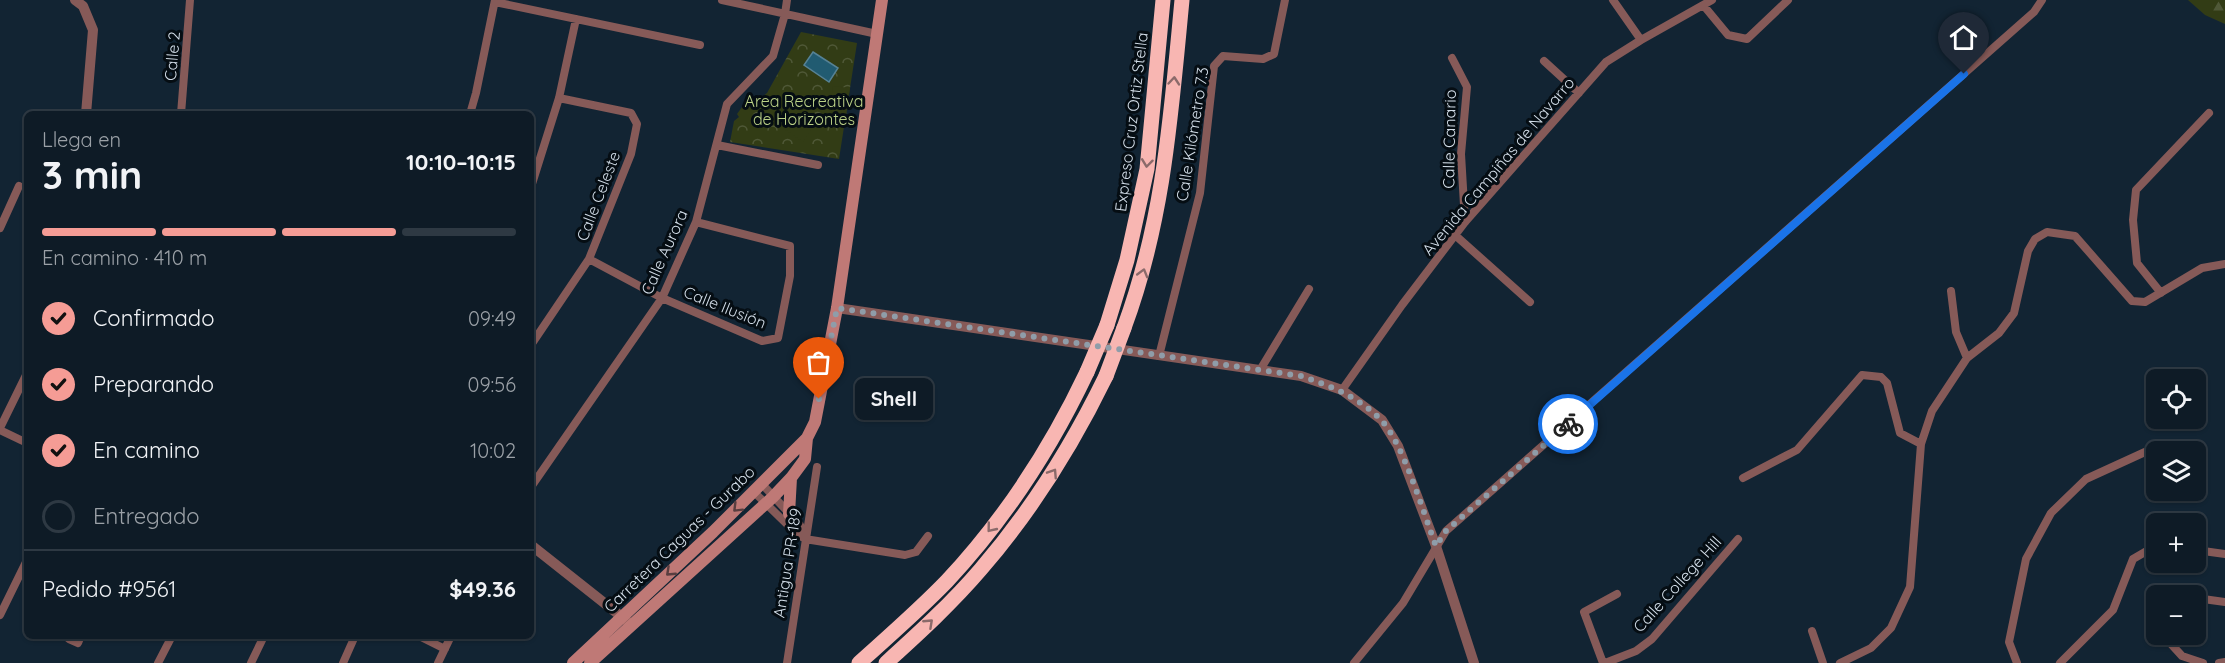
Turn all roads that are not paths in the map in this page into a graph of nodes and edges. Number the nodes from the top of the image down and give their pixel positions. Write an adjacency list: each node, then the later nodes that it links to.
1 (75, 0): 24 (street)
2 (190, 0): 25 (street, Calle 2)
3 (722, 0): 15 (street)
4 (787, 0): 15 (street, Calle Aurora)
5 (882, 0): 17 (main road, Carretera Caguas - Gurabo)
6 (1163, 0): 95 (highway, Expreso Cruz Ortiz Stella, one-way to 95, bridge)
7 (1182, 0): 96 (highway, one-way to 7, bridge)
8 (1284, 0): 46 (street, Calle Kilómetro 7.3)
9 (1613, 0): 18 (street)
10 (1712, 0): 14 (street, Avenida Campiñas de Navarro)
11 (1788, 0): 14 (street)
12 (2042, 0): 67 (street)
13 (495, 1): 16 (street); 26 (street)
14 (1704, 6): 18 (street, Avenida Campiñas de Navarro)
15 (785, 14): 17 (street); 28 (street, Calle Aurora)
16 (576, 19): 19 (street); 23 (street)
17 (877, 34): 44 (main road, Carretera Caguas - Gurabo)
18 (1641, 40): 22 (street, Avenida Campiñas de Navarro)
19 (700, 45)
20 (1452, 58): 34 (street, Calle Canario)
21 (1544, 61): 22 (street)
22 (1580, 93): 34 (street, Avenida Campiñas de Navarro)
23 (559, 98): 30 (street); 37 (street, Calle Celeste)
24 (86, 111)
25 (181, 111)
26 (471, 111)
27 (2209, 113): 41 (street)
28 (717, 145): 29 (street); 33 (street, Calle Aurora)
29 (818, 165)
30 (534, 178)
31 (19, 186): 32 (street)
32 (3, 213): 35 (street)
33 (696, 222): 42 (street, Calle Aurora); 42 (street, Calle Ilusión)
34 (1465, 222): 36 (street, Avenida Campiñas de Navarro)
35 (0, 228)
36 (1455, 235): 43 (street); 50 (street, Avenida Campiñas de Navarro)
37 (590, 258): 42 (street, Calle Ilusión); 45 (street, Calle Celeste)
38 (2225, 264): 41 (street)
39 (1309, 289): 48 (street)
40 (1951, 291): 47 (street)
41 (2161, 293): 47 (street)
42 (662, 298): 59 (street, Calle Aurora)
43 (1530, 302)
44 (837, 308): 46 (street); 52 (main road, Carretera Caguas - Gurabo)
45 (534, 341)
46 (1159, 356): 48 (street)
47 (1967, 358): 54 (street)
48 (1260, 370): 50 (street)
49 (24, 378): 51 (street)
50 (1342, 390): 67 (street)
51 (0, 429): 53 (street)
52 (807, 438): 57 (main road, Carretera Caguas - Gurabo); 60 (main road, Carretera Caguas - Gurabo)
53 (24, 441)
54 (1921, 444): 58 (street); 101 (street)
55 (2145, 452): 102 (street)
56 (817, 468): 64 (street, Antigua PR-189)
57 (791, 478): 61 (main road, Carretera Caguas - Gurabo); 62 (main road)
58 (1743, 478)
59 (534, 483)
60 (758, 488): 61 (street); 76 (main road, Carretera Caguas - Gurabo, one-way to 76)
61 (769, 500): 62 (street); 64 (street); 76 (main road, Carretera Caguas - Gurabo)
62 (789, 514): 64 (street)
63 (928, 536): 64 (street)
64 (805, 539): 94 (street, Antigua PR-189)
65 (1738, 539): 99 (street, Calle College Hill)
66 (534, 546): 76 (street)
67 (1436, 546): 97 (street); 98 (street)
68 (2146, 551): 103 (street)
69 (2206, 551): 70 (street)
70 (2225, 554)
71 (24, 566): 75 (street)
72 (1617, 594): 99 (street)
73 (2206, 599): 74 (street)
74 (2225, 602)
75 (0, 615)
76 (626, 621): 92 (main road, Carretera Caguas - Gurabo); 93 (main road, Carretera Caguas - Gurabo)
77 (1812, 631): 100 (street)
78 (69, 639): 79 (street)
79 (80, 639)
80 (170, 639): 88 (street)
81 (263, 639): 89 (street)
82 (355, 639): 90 (street)
83 (425, 639): 86 (street)
84 (450, 639): 86 (street)
85 (2172, 645): 104 (street)
86 (445, 649): 91 (street)
87 (2225, 662): 105 (street)
88 (158, 663)
89 (251, 663)
90 (343, 663)
91 (438, 663)
92 (573, 663)
93 (590, 663)
94 (787, 663)
95 (860, 663)
96 (886, 663)
97 (1354, 663)
98 (1474, 663)
99 (1604, 663)
100 (1823, 663)
101 (1840, 663)
102 (2017, 663)
103 (2060, 663)
104 (2203, 663)
105 (2219, 663)

